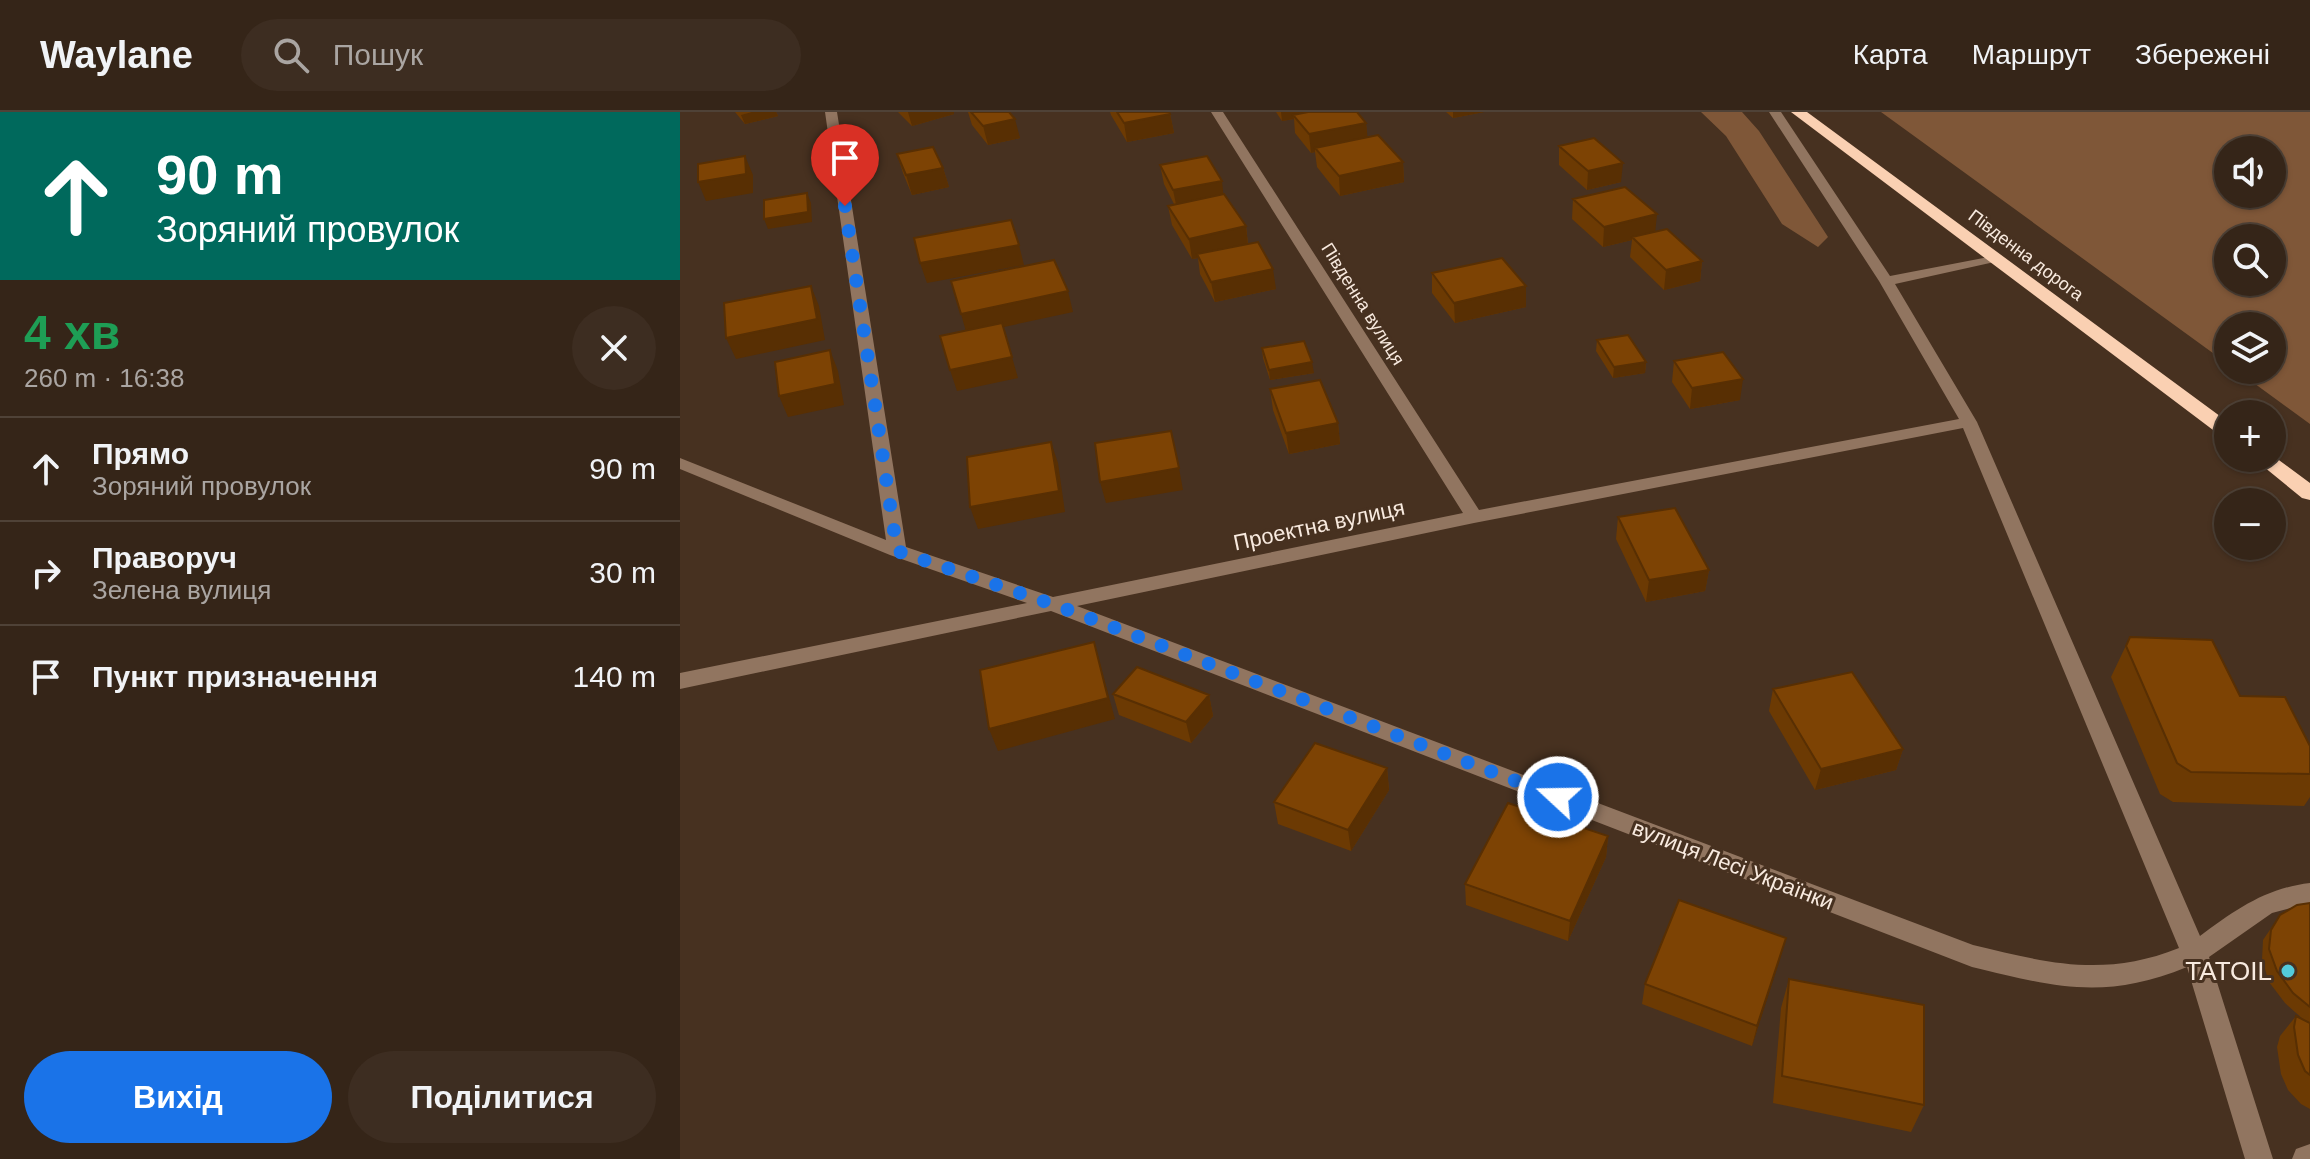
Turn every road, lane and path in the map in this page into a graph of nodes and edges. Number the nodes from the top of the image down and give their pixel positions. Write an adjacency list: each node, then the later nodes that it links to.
1 (831, 112): 13 (street)
2 (1217, 112): 12 (street, Південна вулиця)
3 (1775, 112): 6 (street)
4 (1798, 112): 5 (highway, Південна дорога)
5 (1994, 258): 6 (street); 8 (highway, Південна дорога)
6 (1886, 281): 7 (street)
7 (1969, 422): 12 (street, Проектна вулиця); 17 (street)
8 (2214, 422)
9 (680, 463): 13 (street, вулиця Лесі Українки)
10 (2282, 472): 11 (highway)
11 (2310, 493)
12 (1474, 517): 14 (street, Проектна вулиця)
13 (897, 551): 14 (street, вулиця Лесі Українки)
14 (1055, 605): 15 (street, Проектна вулиця); 17 (street, вулиця Лесі Українки)
15 (680, 681)
16 (2310, 893): 17 (street, вулиця Лесі Українки)
17 (2195, 952): 18 (street)
18 (2259, 1159)

